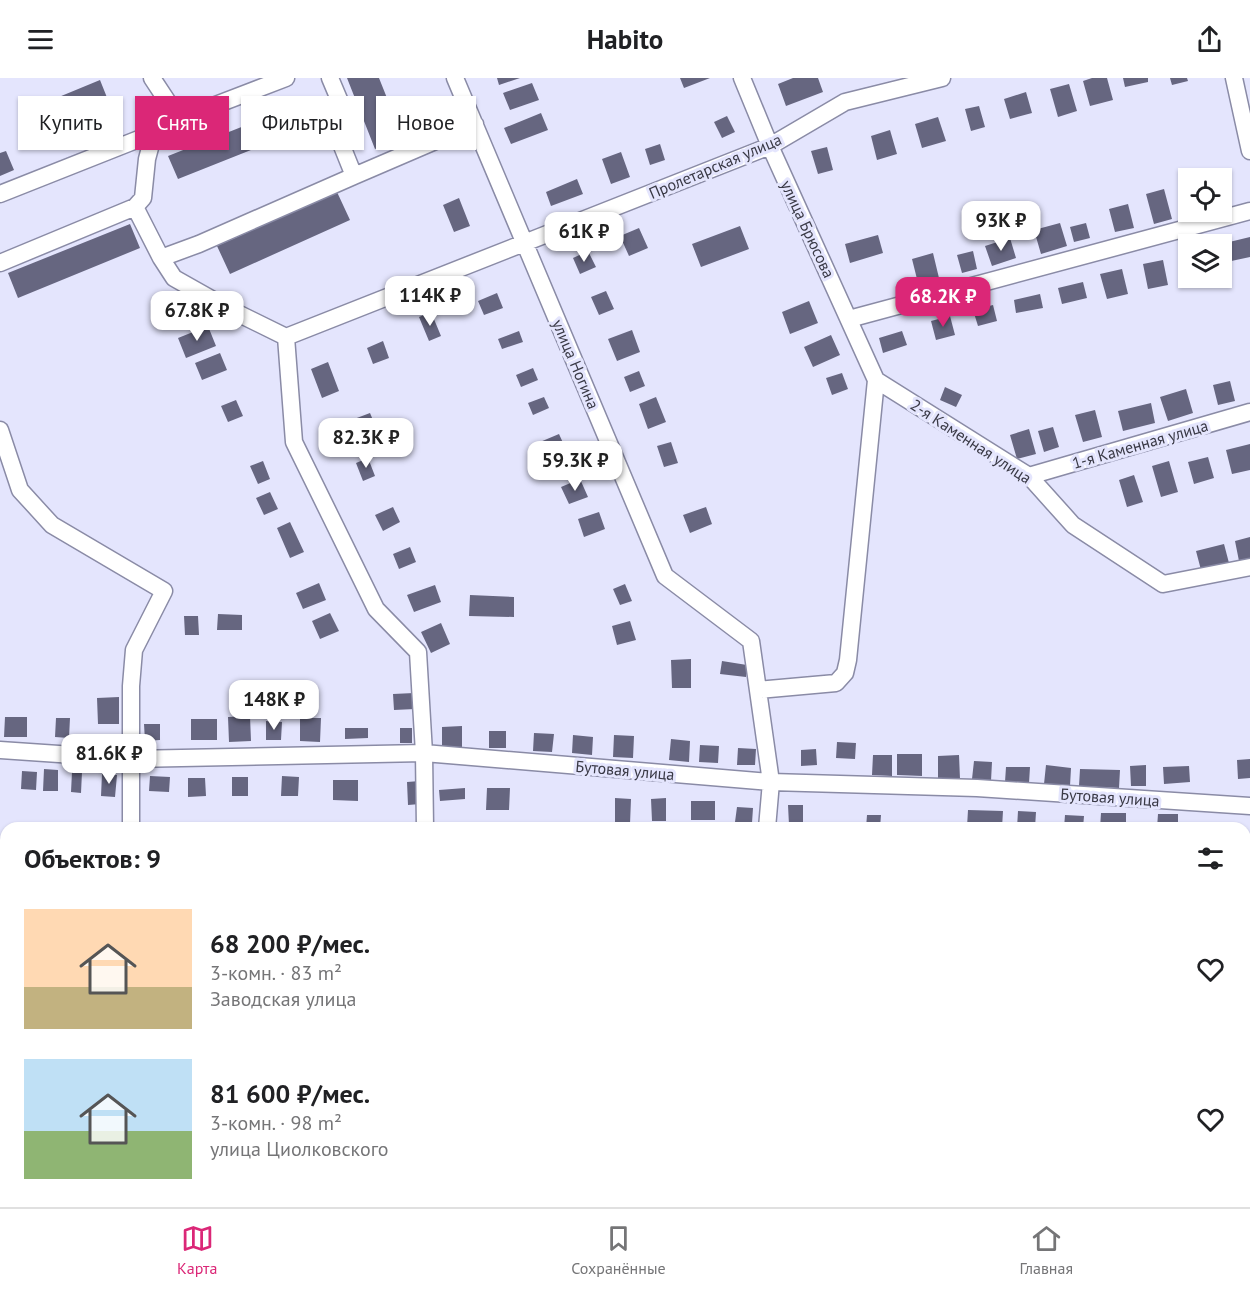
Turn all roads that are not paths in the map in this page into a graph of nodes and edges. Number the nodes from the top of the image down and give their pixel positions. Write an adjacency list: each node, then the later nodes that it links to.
1 (152, 78): 8 (street)
2 (286, 78): 10 (street)
3 (330, 78): 17 (street)
4 (455, 78): 9 (street, улица Ногина)
5 (742, 78): 13 (street, улица Брюсова)
6 (942, 78): 13 (street, Пролетарская улица)
7 (1234, 78): 16 (street)
8 (164, 96)
9 (463, 96)
10 (229, 100)
11 (476, 126): 21 (street, улица Ногина)
12 (135, 141): 18 (street)
13 (770, 146): 21 (street, Пролетарская улица); 24 (street, улица Брюсова)
14 (149, 150): 19 (street)
15 (416, 150): 17 (street)
16 (1250, 151)
17 (354, 177): 22 (street)
18 (0, 194)
19 (135, 207): 22 (street); 23 (street)
20 (1250, 211): 24 (street)
21 (525, 242): 25 (street, Пролетарская улица); 31 (street, улица Ногина)
22 (161, 258): 25 (street)
23 (0, 263)
24 (849, 318): 26 (street, улица Брюсова)
25 (286, 337): 33 (street)
26 (876, 380): 29 (street, 2-я Каменная улица); 31 (street)
27 (1250, 412): 29 (street, 1-я Каменная улица)
28 (0, 430): 34 (street)
29 (1029, 476): 30 (street, 2-я Каменная улица)
30 (1250, 567)
31 (758, 690): 35 (street, улица Ногина)
32 (0, 750): 34 (street, Бутовая улица)
33 (424, 753): 34 (street, Бутовая улица); 35 (street, Бутовая улица); 38 (street)
34 (132, 759): 37 (street)
35 (771, 782): 36 (street, Бутовая улица); 39 (street, улица Ногина)
36 (1250, 806)
37 (131, 822)
38 (425, 822)
39 (767, 822)

